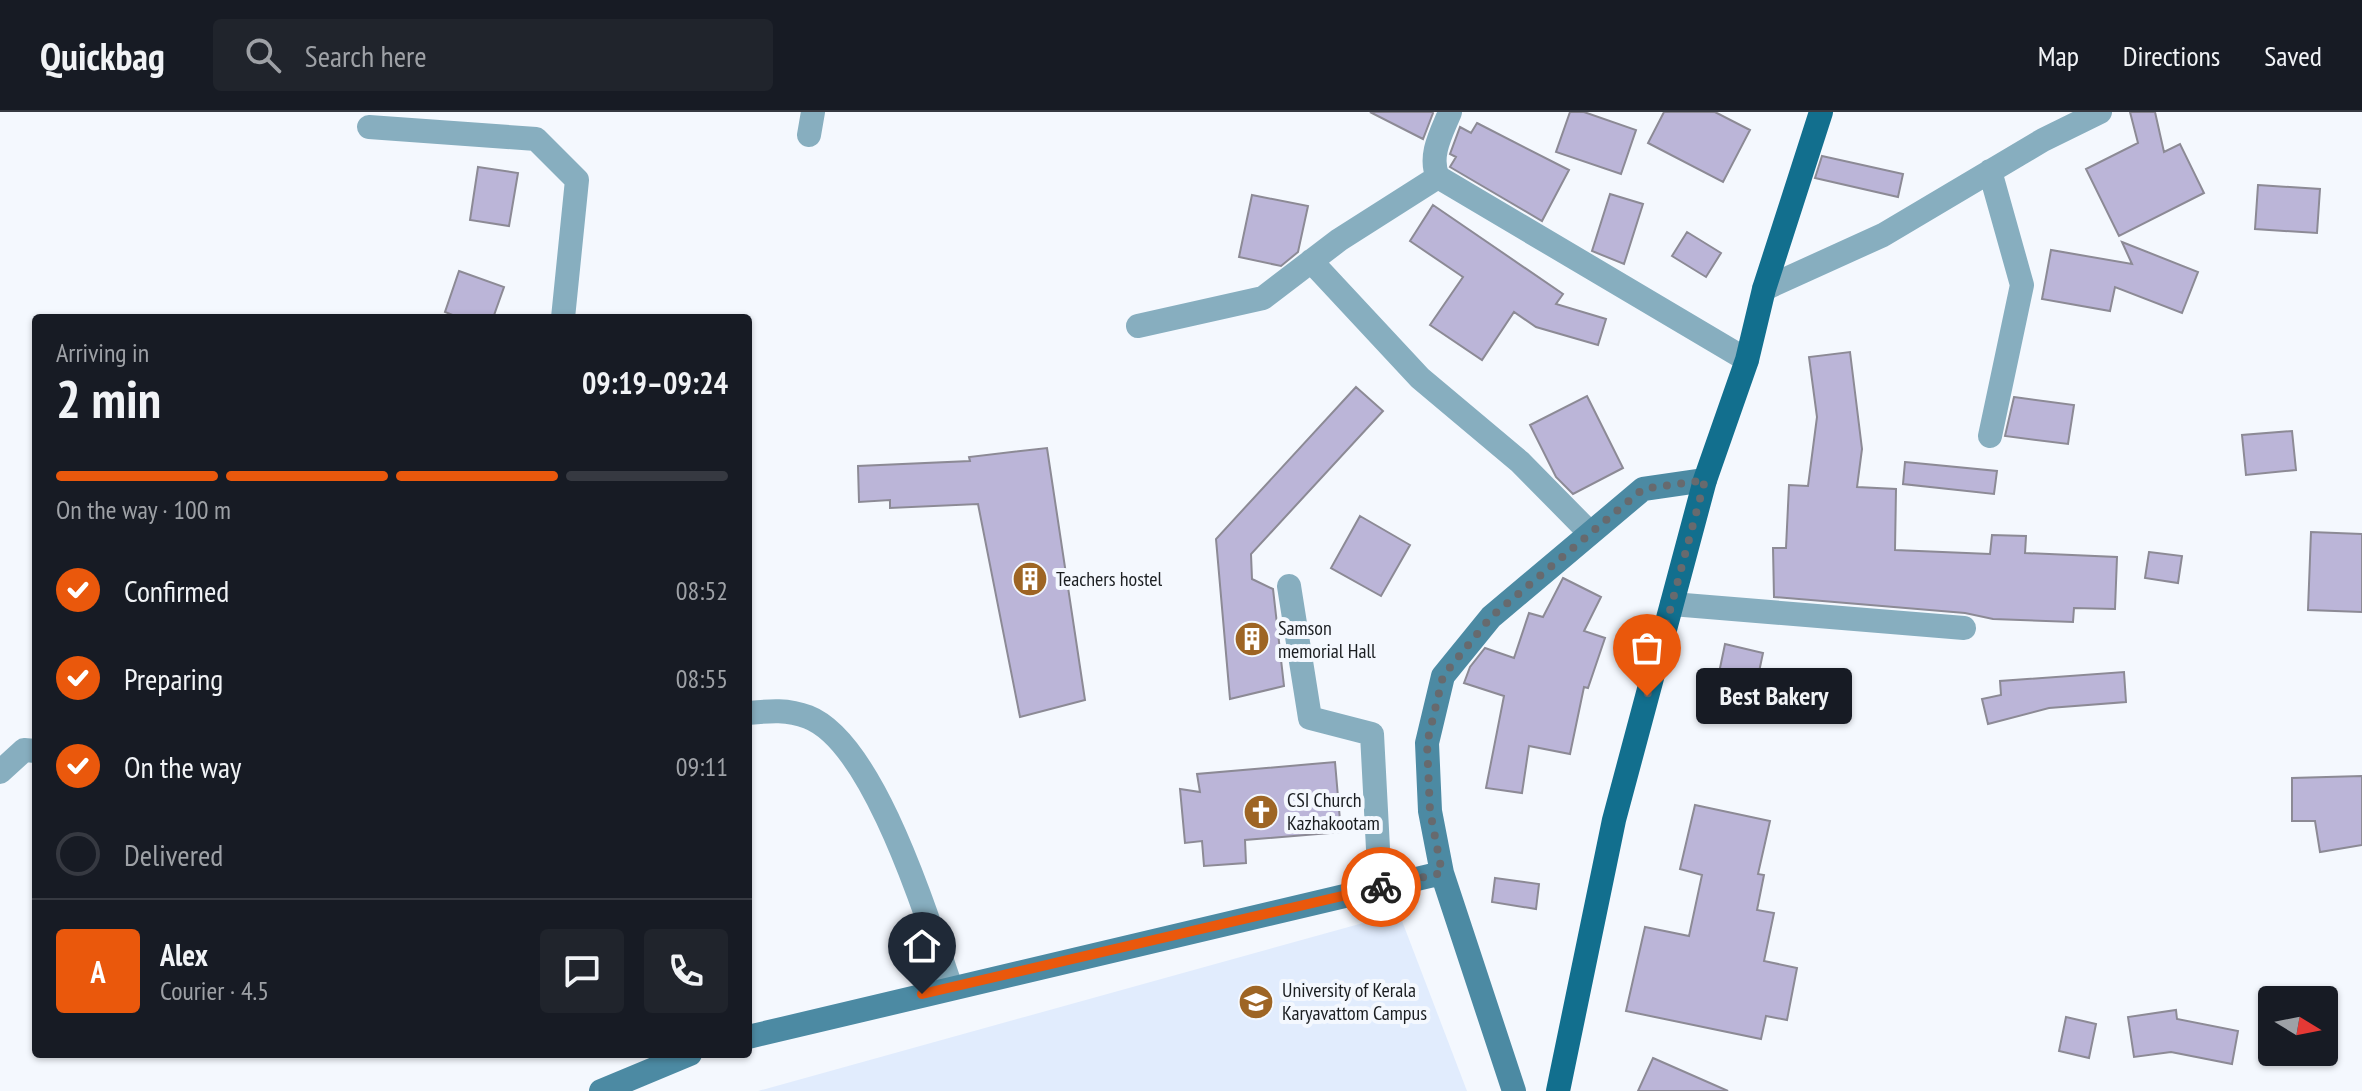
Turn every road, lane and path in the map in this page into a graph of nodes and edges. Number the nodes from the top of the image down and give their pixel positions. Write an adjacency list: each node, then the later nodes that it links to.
1 (1450, 112): 6 (street)
2 (1821, 112): 8 (main road)
3 (2089, 114): 5 (street)
4 (369, 127): 9 (street)
5 (1990, 171): 8 (street); 12 (street)
6 (1438, 177): 7 (street); 11 (street)
7 (1311, 261): 10 (street); 14 (street)
8 (1764, 289): 11 (main road)
9 (563, 314)
10 (1138, 326)
11 (1747, 360): 13 (main road)
12 (1990, 436)
13 (1705, 480): 14 (main road); 16 (main road)
14 (1590, 533): 21 (main road)
15 (1289, 586): 22 (street)
16 (1672, 604): 17 (street); 28 (main road)
17 (1964, 628)
18 (752, 713): 23 (street)
19 (32, 751): 20 (street)
20 (0, 772)
21 (1442, 873): 22 (main road); 27 (main road)
22 (1380, 887): 23 (main road)
23 (951, 987): 24 (main road)
24 (752, 1036)
25 (680, 1058): 26 (main road)
26 (601, 1091)
27 (1514, 1091)
28 (1558, 1091)

